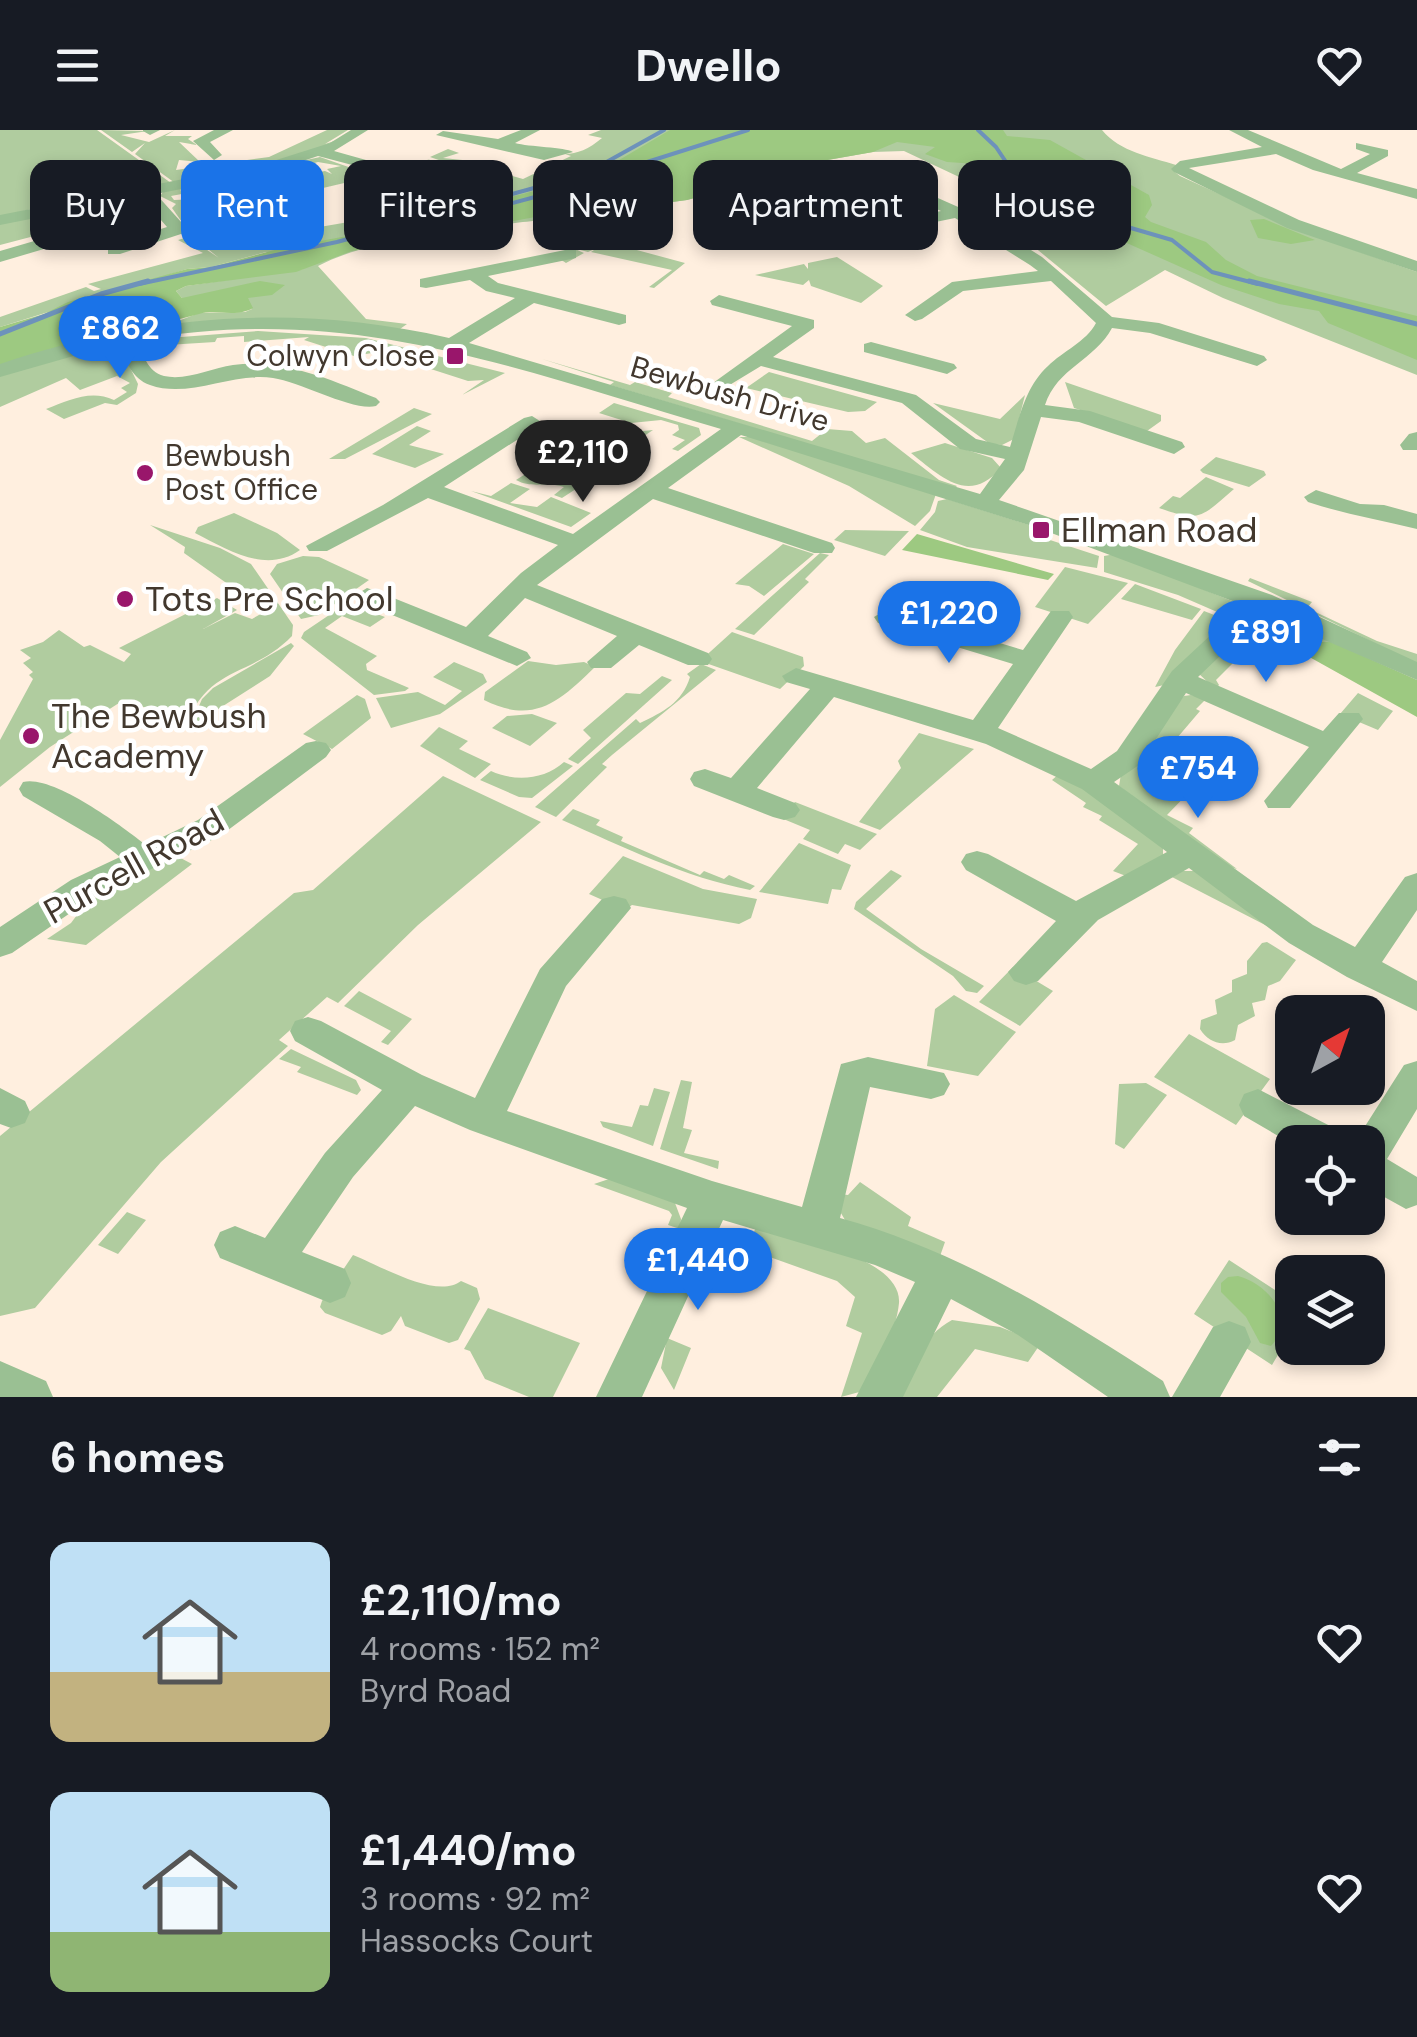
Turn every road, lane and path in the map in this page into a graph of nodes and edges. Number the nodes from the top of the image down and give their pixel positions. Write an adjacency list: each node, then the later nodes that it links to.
1 (226, 130): 11 (street)
2 (361, 130): 9 (street)
3 (533, 130): 6 (street)
4 (1236, 130): 8 (street)
5 (445, 139): 6 (street)
6 (500, 144): 10 (street)
7 (1361, 146): 13 (street)
8 (1273, 150): 13 (street); 28 (street)
9 (319, 152): 12 (street); 14 (street)
10 (566, 152)
11 (214, 155)
12 (349, 160)
13 (1343, 174): 15 (street)
14 (161, 187)
15 (1417, 194)
16 (938, 204): 18 (street)
17 (161, 210): 22 (street)
18 (954, 212): 20 (street); 30 (street)
19 (30, 214): 21 (street)
20 (938, 216)
21 (0, 220)
22 (178, 229): 23 (street); 24 (street)
23 (181, 229)
24 (161, 234)
25 (30, 247): 27 (street)
26 (557, 253): 29 (street)
27 (0, 256)
28 (1417, 267)
29 (472, 274): 31 (street); 32 (street)
30 (1053, 274): 34 (street); 36 (street)
31 (426, 282)
32 (531, 297): 35 (street); 38 (street)
33 (719, 301): 40 (street)
34 (915, 315)
35 (620, 319)
36 (1106, 322): 41 (street); 46 (street)
37 (126, 336): 38 (street, Bewbush Drive); 42 (street, Bewbush Drive); 45 (street)
38 (450, 346): 48 (street, Bewbush Drive)
39 (872, 348): 44 (street)
40 (758, 359): 43 (street); 44 (street)
41 (1258, 359)
42 (0, 371)
43 (723, 383)
44 (909, 399): 50 (street)
45 (369, 402)
46 (1034, 410): 49 (street); 50 (street)
47 (532, 423): 51 (street)
48 (738, 427): 52 (street); 54 (street, Bewbush Drive)
49 (1174, 447)
50 (1020, 456): 54 (street)
51 (426, 489): 56 (street); 57 (street)
52 (650, 490): 56 (street); 58 (street)
53 (1316, 497): 55 (street)
54 (986, 501): 61 (street, Bewbush Drive)
55 (1417, 522)
56 (576, 543): 59 (street)
57 (318, 546)
58 (823, 548)
59 (520, 587): 64 (street); 65 (street)
60 (367, 596): 65 (street)
61 (1263, 601): 70 (street, Bewbush Drive); 72 (street)
62 (888, 616): 68 (street)
63 (1060, 616): 68 (street)
64 (635, 634): 67 (street); 69 (street)
65 (470, 638): 66 (street)
66 (517, 658)
67 (698, 659)
68 (1027, 660): 75 (street)
69 (601, 662)
70 (1417, 672)
71 (796, 676): 73 (street)
72 (1180, 680): 76 (street); 79 (street)
73 (828, 686): 75 (street); 81 (street)
74 (1349, 719): 76 (street)
75 (980, 732): 79 (street)
76 (1328, 744): 82 (street)
77 (316, 750): 85 (street, Purcell Road)
78 (705, 779): 81 (street)
79 (1093, 782): 84 (street)
80 (34, 789): 85 (street)
81 (737, 791): 83 (street)
82 (1279, 801)
83 (784, 810)
84 (1191, 853): 89 (street); 91 (street)
85 (143, 860): 90 (street, Purcell Road)
86 (977, 862): 89 (street)
87 (1417, 885): 91 (street)
88 (614, 908): 99 (street)
89 (1077, 917): 92 (street)
90 (0, 944)
91 (1359, 968): 93 (street)
92 (1026, 972)
93 (1417, 997)
94 (308, 1031): 97 (street)
95 (1417, 1076): 101 (street)
96 (931, 1084): 105 (street)
97 (409, 1086): 99 (street); 107 (street)
98 (1258, 1104): 100 (street)
99 (484, 1119): 104 (street)
100 (1294, 1125)
101 (1385, 1128)
102 (1385, 1178): 103 (street)
103 (1406, 1191)
104 (712, 1198): 105 (street); 111 (street)
105 (817, 1228): 106 (street)
106 (942, 1274): 112 (street); 113 (street)
107 (330, 1283)
108 (1230, 1342): 114 (street)
109 (0, 1383): 110 (street)
110 (30, 1397)
111 (618, 1397)
112 (879, 1397)
113 (1147, 1397)
114 (1194, 1397)

